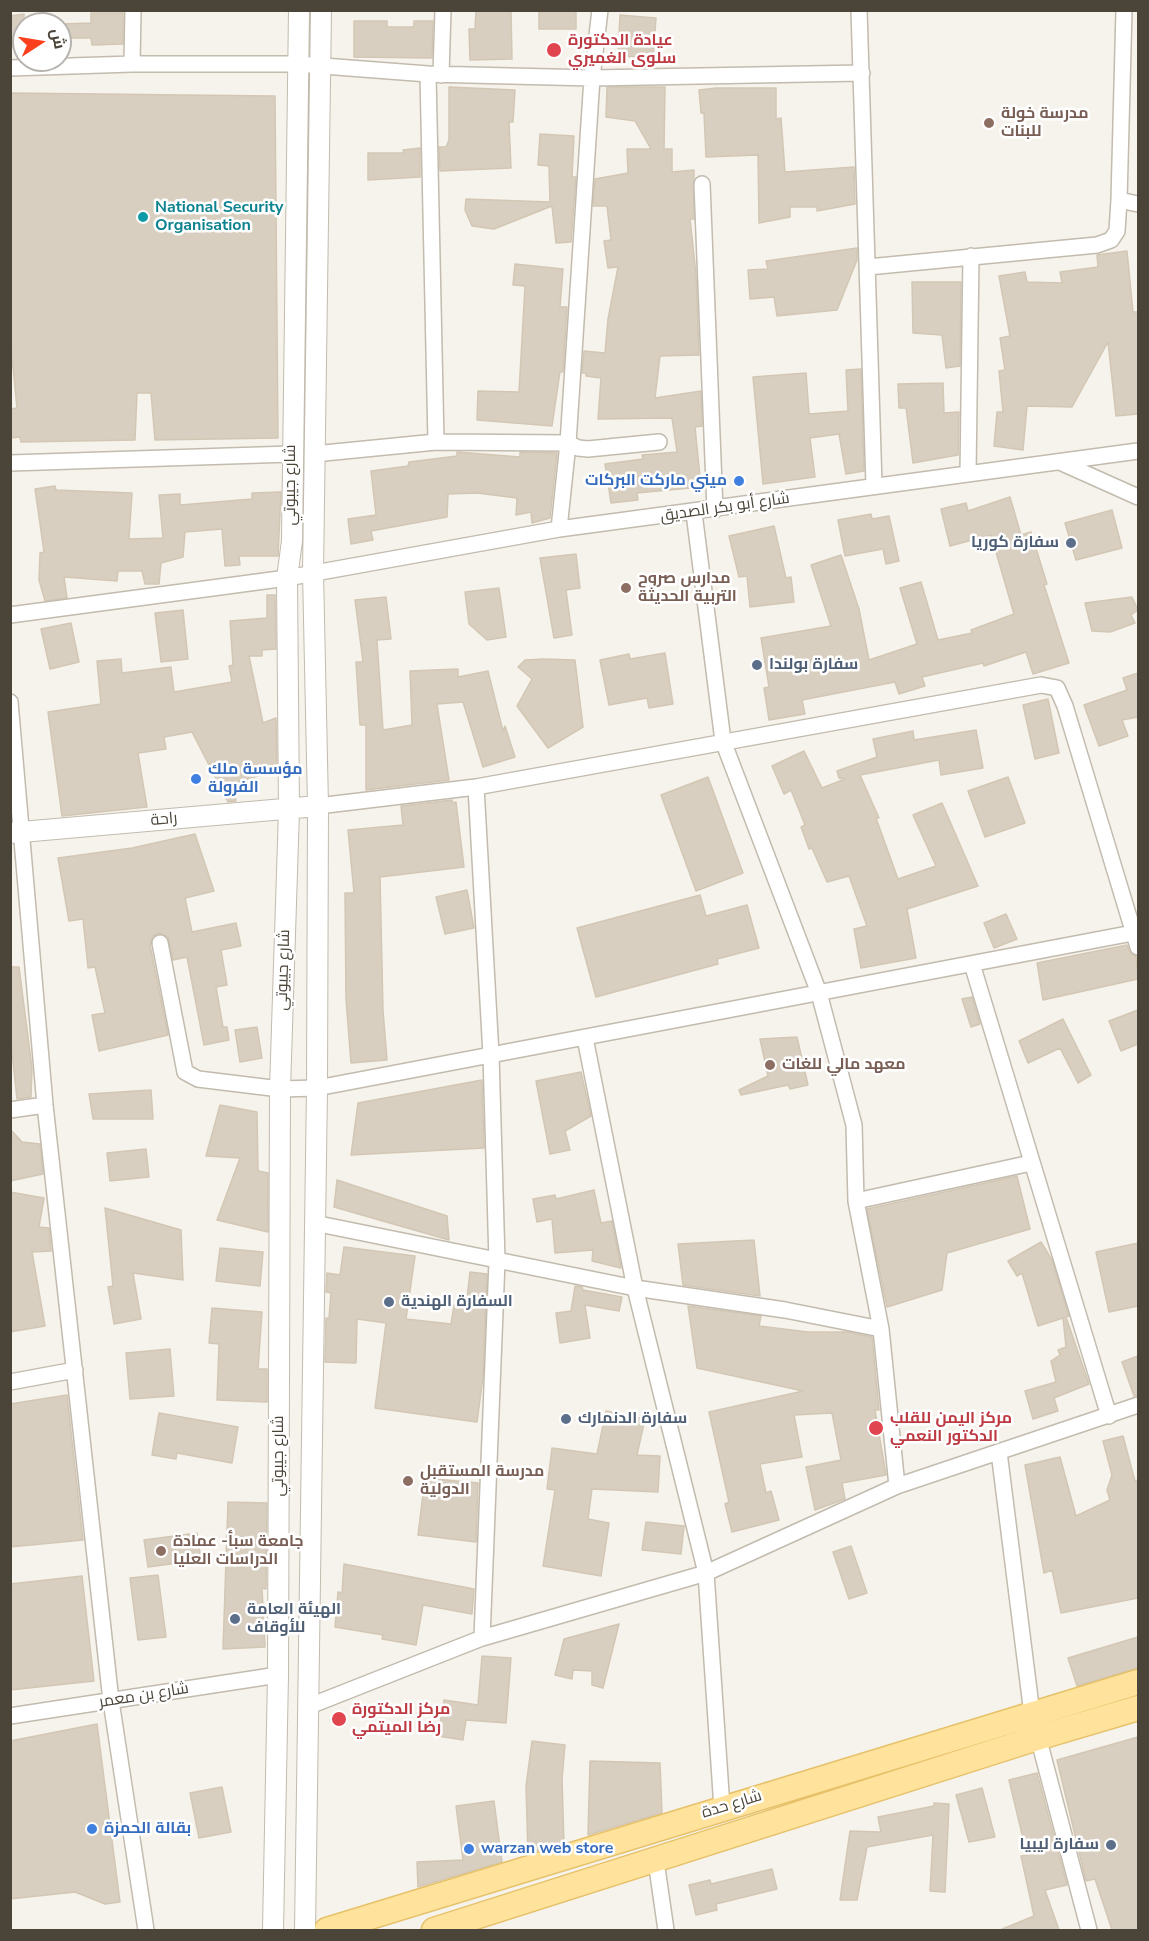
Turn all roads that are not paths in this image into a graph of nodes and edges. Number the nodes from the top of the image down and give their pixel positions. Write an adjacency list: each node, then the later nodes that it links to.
1 (133, 10): 7 (street)
2 (443, 10): 12 (street)
3 (600, 10): 13 (street)
4 (859, 10): 11 (street)
5 (1124, 10): 15 (street)
6 (311, 11): 8 (street, شارع جيبوتي); 9 (street, شارع جيبوتي)
7 (132, 64): 8 (street); 10 (street)
8 (297, 64): 9 (street); 23 (street, شارع جيبوتي)
9 (320, 67): 12 (street); 24 (street, شارع جيبوتي)
10 (10, 68)
11 (862, 73): 13 (street); 18 (street)
12 (435, 75): 13 (street); 19 (street)
13 (592, 78): 21 (street)
14 (702, 184): 30 (street)
15 (1119, 200): 16 (street); 17 (street)
16 (1138, 204)
17 (971, 256): 18 (street); 27 (street)
18 (868, 267): 28 (street)
19 (436, 442): 21 (street); 24 (street)
20 (659, 442): 21 (street)
21 (568, 443): 32 (street)
22 (1138, 451): 25 (street, شارع أبو بكر الصديق)
23 (291, 454): 26 (street); 34 (street, شارع جيبوتي)
24 (314, 454): 33 (street, شارع جيبوتي)
25 (1060, 462): 27 (street, شارع أبو بكر الصديق); 29 (street)
26 (10, 464)
27 (968, 474): 28 (street, شارع أبو بكر الصديق)
28 (874, 485): 30 (street, شارع أبو بكر الصديق)
29 (1138, 497)
30 (715, 510): 31 (street, شارع أبو بكر الصديق)
31 (694, 513): 32 (street, شارع أبو بكر الصديق); 37 (street)
32 (559, 530): 33 (street, شارع أبو بكر الصديق)
33 (313, 572): 34 (street, شارع أبو بكر الصديق); 39 (street, شارع جيبوتي)
34 (287, 578): 35 (street, شارع أبو بكر الصديق); 40 (street, شارع جيبوتي)
35 (10, 615)
36 (10, 702): 41 (street)
37 (723, 741): 38 (street); 42 (street); 45 (street)
38 (476, 787): 39 (street); 47 (street)
39 (318, 806): 40 (street, راحة); 48 (street, شارع جيبوتي)
40 (289, 810): 41 (street, راحة); 49 (street, شارع جيبوتي)
41 (16, 832): 50 (street)
42 (1137, 937): 44 (street)
43 (160, 943): 49 (street)
44 (972, 964): 45 (street); 52 (street)
45 (819, 993): 46 (street); 53 (street)
46 (585, 1038): 47 (street); 56 (street)
47 (491, 1055): 48 (street); 55 (street)
48 (316, 1088): 49 (street); 54 (street, شارع جيبوتي)
49 (280, 1089): 66 (street, شارع جيبوتي)
50 (45, 1105): 51 (street); 58 (street)
51 (10, 1110)
52 (1031, 1163): 53 (street); 61 (street)
53 (856, 1201): 57 (street)
54 (314, 1223): 55 (street); 69 (street, شارع جيبوتي)
55 (497, 1261): 56 (street); 65 (street)
56 (635, 1288): 57 (street); 64 (street)
57 (881, 1329): 63 (street)
58 (75, 1370): 59 (street); 68 (street)
59 (10, 1382)
60 (1138, 1405): 61 (street)
61 (1109, 1416): 62 (street)
62 (999, 1452): 63 (street); 71 (street)
63 (897, 1486): 64 (street)
64 (706, 1573): 65 (street); 74 (street)
65 (482, 1638): 69 (street)
66 (278, 1675): 68 (street, شارع بن معمر); 77 (street, شارع جيبوتي)
67 (1138, 1682): 71 (main road, شارع حدة)
68 (111, 1701): 72 (street, شارع بن معمر); 76 (street)
69 (307, 1707): 78 (street, شارع جيبوتي)
70 (1138, 1708): 73 (main road, شارع حدة)
71 (1032, 1714): 73 (street); 74 (main road, شارع حدة)
72 (10, 1716)
73 (1037, 1738): 75 (main road, شارع حدة); 82 (street)
74 (722, 1808): 79 (main road, شارع حدة)
75 (656, 1861): 80 (main road, شارع حدة); 81 (street)
76 (146, 1930)
77 (273, 1930)
78 (305, 1930)
79 (327, 1930)
80 (434, 1930)
81 (666, 1930)
82 (1089, 1930)

